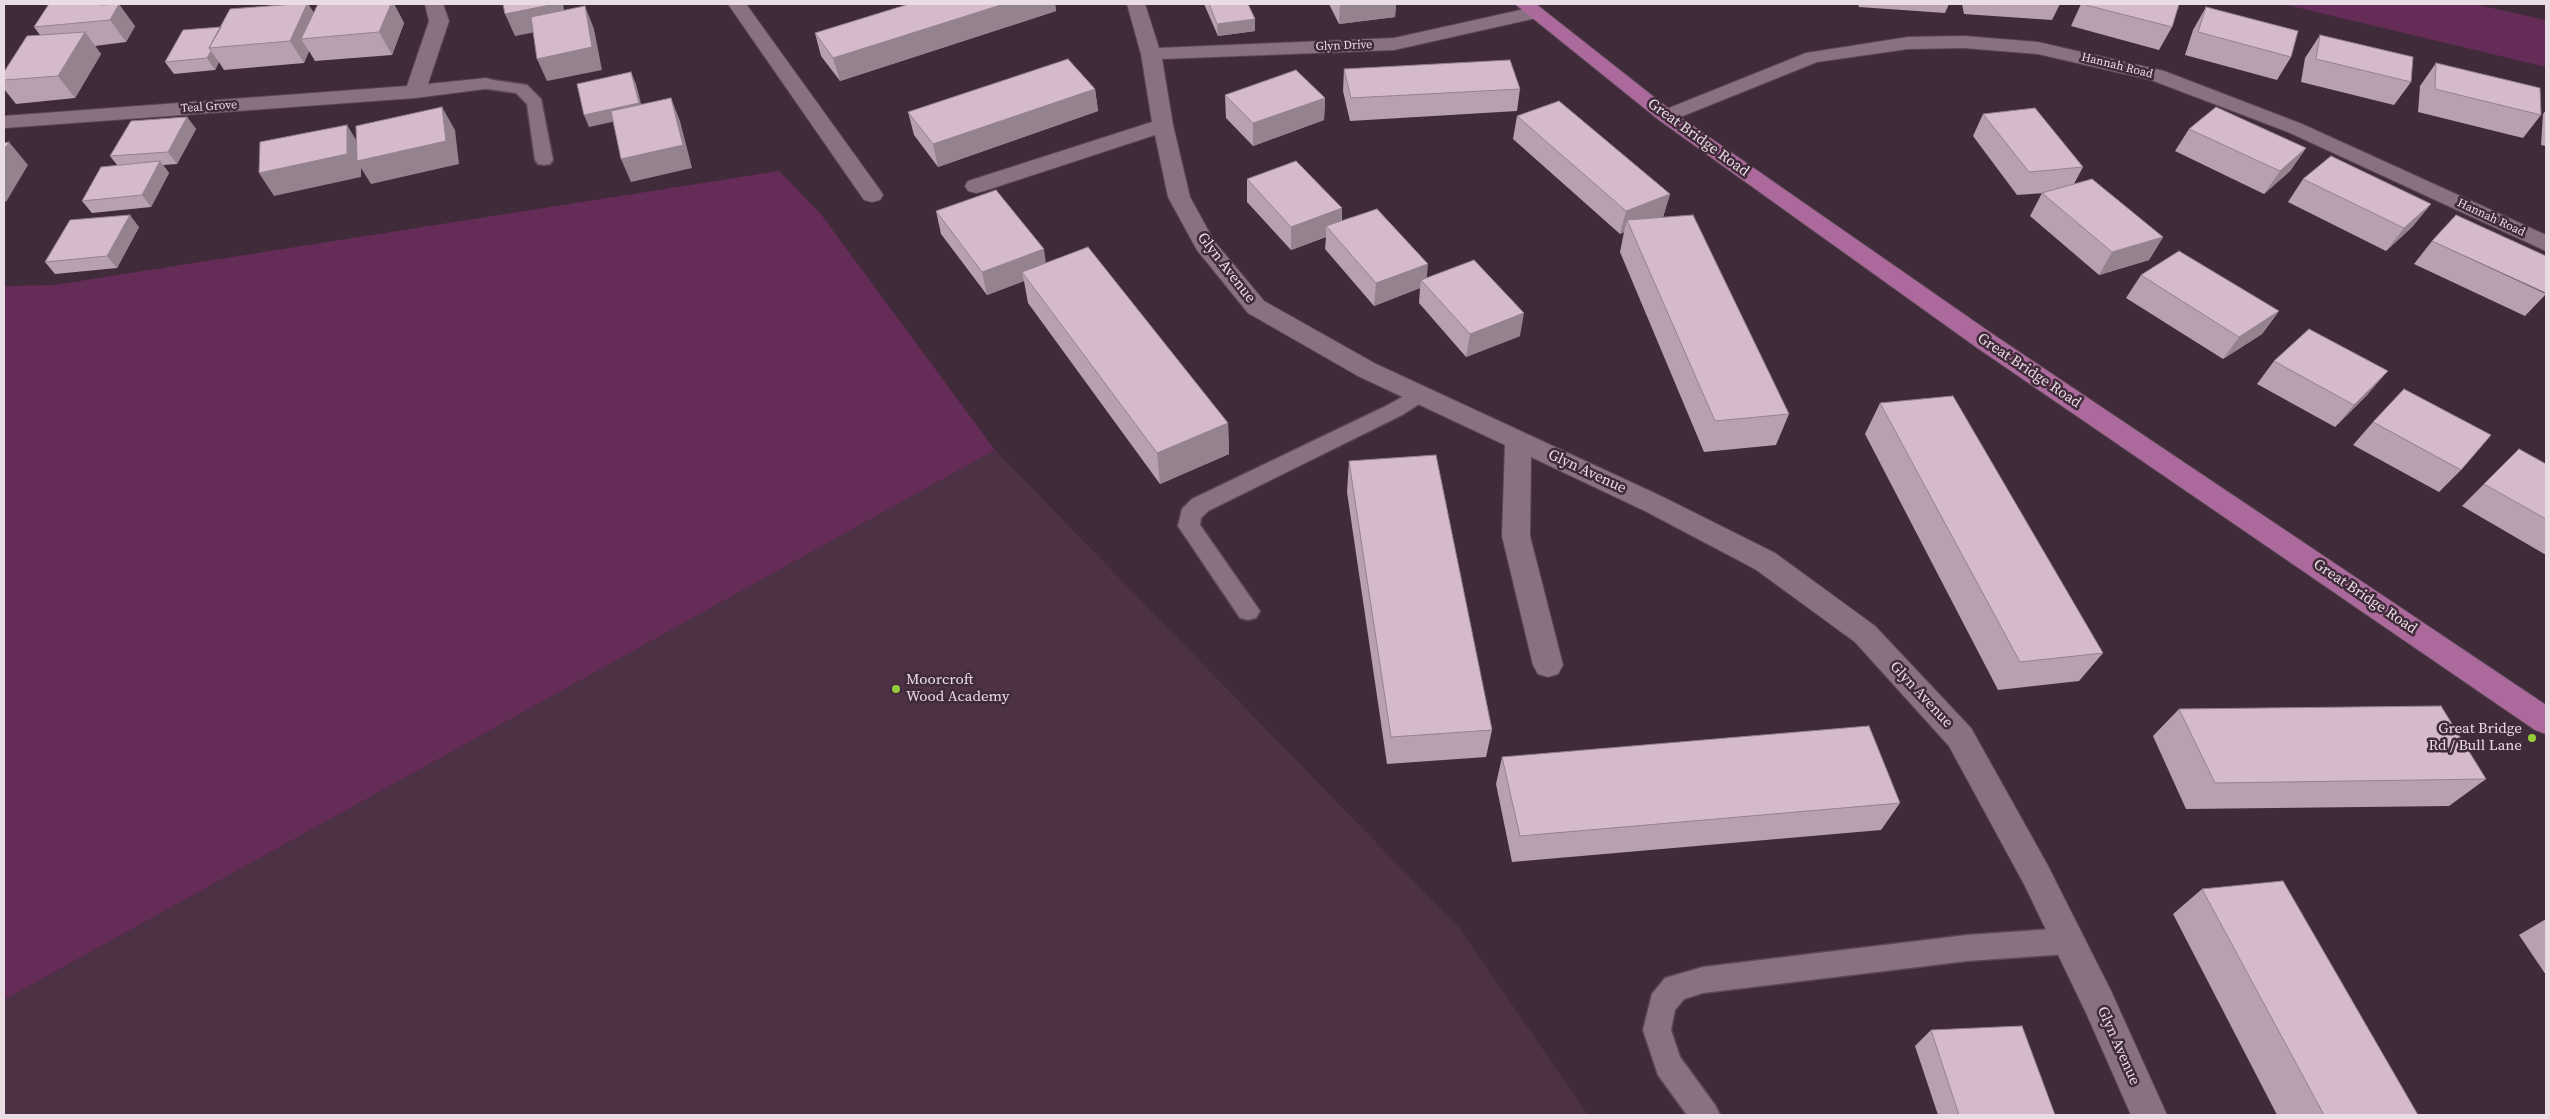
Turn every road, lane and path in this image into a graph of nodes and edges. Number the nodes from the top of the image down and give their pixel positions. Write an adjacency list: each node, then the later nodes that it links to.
1 (434, 4): 7 (street)
2 (737, 4): 13 (street)
3 (1136, 4): 5 (street, Glyn Avenue)
4 (1529, 9): 5 (street, Glyn Drive); 8 (main road, Great Bridge Road)
5 (1151, 54): 10 (street, Glyn Avenue)
6 (486, 84): 7 (street, Teal Grove); 11 (lane)
7 (415, 92): 9 (street, Teal Grove)
8 (1666, 116): 14 (street, Hannah Road); 19 (main road, Great Bridge Road)
9 (4, 122)
10 (1163, 125): 12 (street); 15 (street, Glyn Avenue)
11 (544, 160)
12 (976, 186)
13 (872, 195)
14 (2546, 244)
15 (1420, 394): 16 (street, Glyn Avenue); 17 (lane)
16 (1518, 440): 18 (street); 20 (street, Glyn Avenue)
17 (1248, 611)
18 (1548, 664)
19 (2546, 721)
20 (2068, 941): 21 (lane); 22 (street, Glyn Avenue)
21 (1705, 1115)
22 (2149, 1115)

